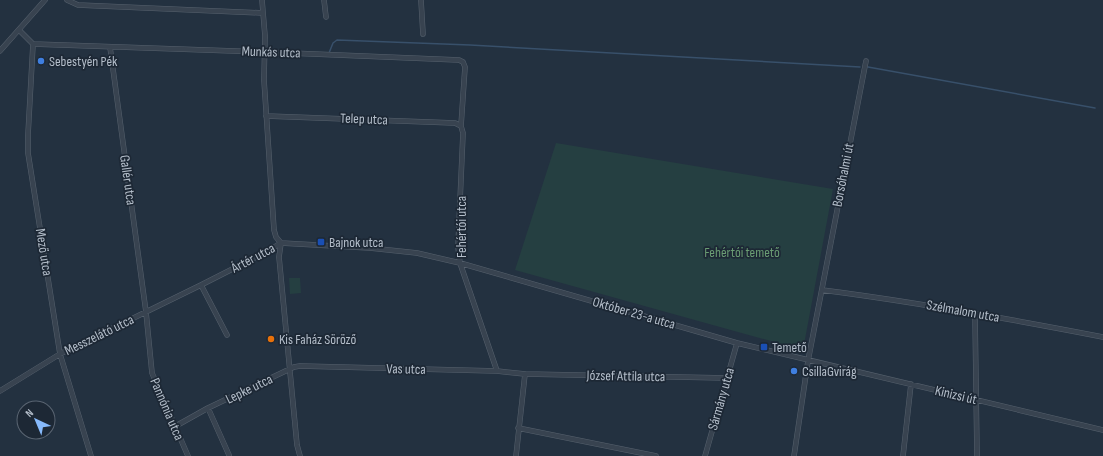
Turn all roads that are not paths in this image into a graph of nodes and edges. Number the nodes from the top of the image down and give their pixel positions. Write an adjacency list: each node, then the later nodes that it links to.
1 (45, 0): 8 (street)
2 (67, 0): 6 (street)
3 (262, 0): 6 (street)
4 (324, 0): 7 (street)
5 (421, 0): 9 (street)
6 (263, 13): 13 (street)
7 (326, 17)
8 (18, 30): 10 (street); 12 (street)
9 (423, 34)
10 (34, 44): 11 (street, Munkás utca); 26 (street, Mező utca)
11 (110, 47): 13 (street, Munkás utca); 21 (street, Gallér utca)
12 (0, 51)
13 (265, 52): 15 (street); 16 (street, Munkás utca)
14 (866, 61): 20 (street, Borsóhalmi út)
15 (266, 116): 16 (street, Telep utca); 17 (street)
16 (461, 126): 18 (street, Fehértói utca)
17 (281, 243): 18 (street, Ártér utca); 19 (street, Ártér utca); 28 (street)
18 (460, 263): 25 (street, Október 23-a utca); 29 (street, Fehértói utca)
19 (201, 284): 21 (street, Messzelátó utca); 23 (street)
20 (822, 290): 22 (street, Szélmalom utca); 27 (street, Borsóhalmi út)
21 (146, 312): 26 (street, Messzelátó utca); 36 (street, Pannónia utca)
22 (975, 313): 24 (street, Szélmalom utca); 34 (street)
23 (227, 335)
24 (1103, 336)
25 (737, 343): 27 (street, Október 23-a utca); 31 (street, Sármány utca)
26 (60, 354): 33 (street, Messzelátó utca); 40 (street, Mező utca)
27 (808, 361): 32 (street, Kinizsi út); 46 (street, Borsóhalmi út)
28 (289, 370): 29 (street, Vas utca); 35 (street, Lepke utca); 42 (street)
29 (497, 371): 30 (street, Vas utca)
30 (524, 374): 31 (street, József Attila utca); 37 (street)
31 (727, 378): 45 (street, Sármány utca)
32 (910, 384): 34 (street, Kinizsi út); 47 (street)
33 (0, 391)
34 (976, 400): 38 (street, Kinizsi út); 48 (street)
35 (208, 408): 36 (street, Lepke utca); 39 (street, Lepke utca)
36 (174, 427): 41 (street, Pannónia utca)
37 (518, 428): 43 (street); 44 (street)
38 (1103, 430)
39 (230, 455)
40 (91, 456)
41 (188, 456)
42 (300, 456)
43 (516, 456)
44 (656, 456)
45 (705, 456)
46 (794, 456)
47 (903, 456)
48 (977, 456)

